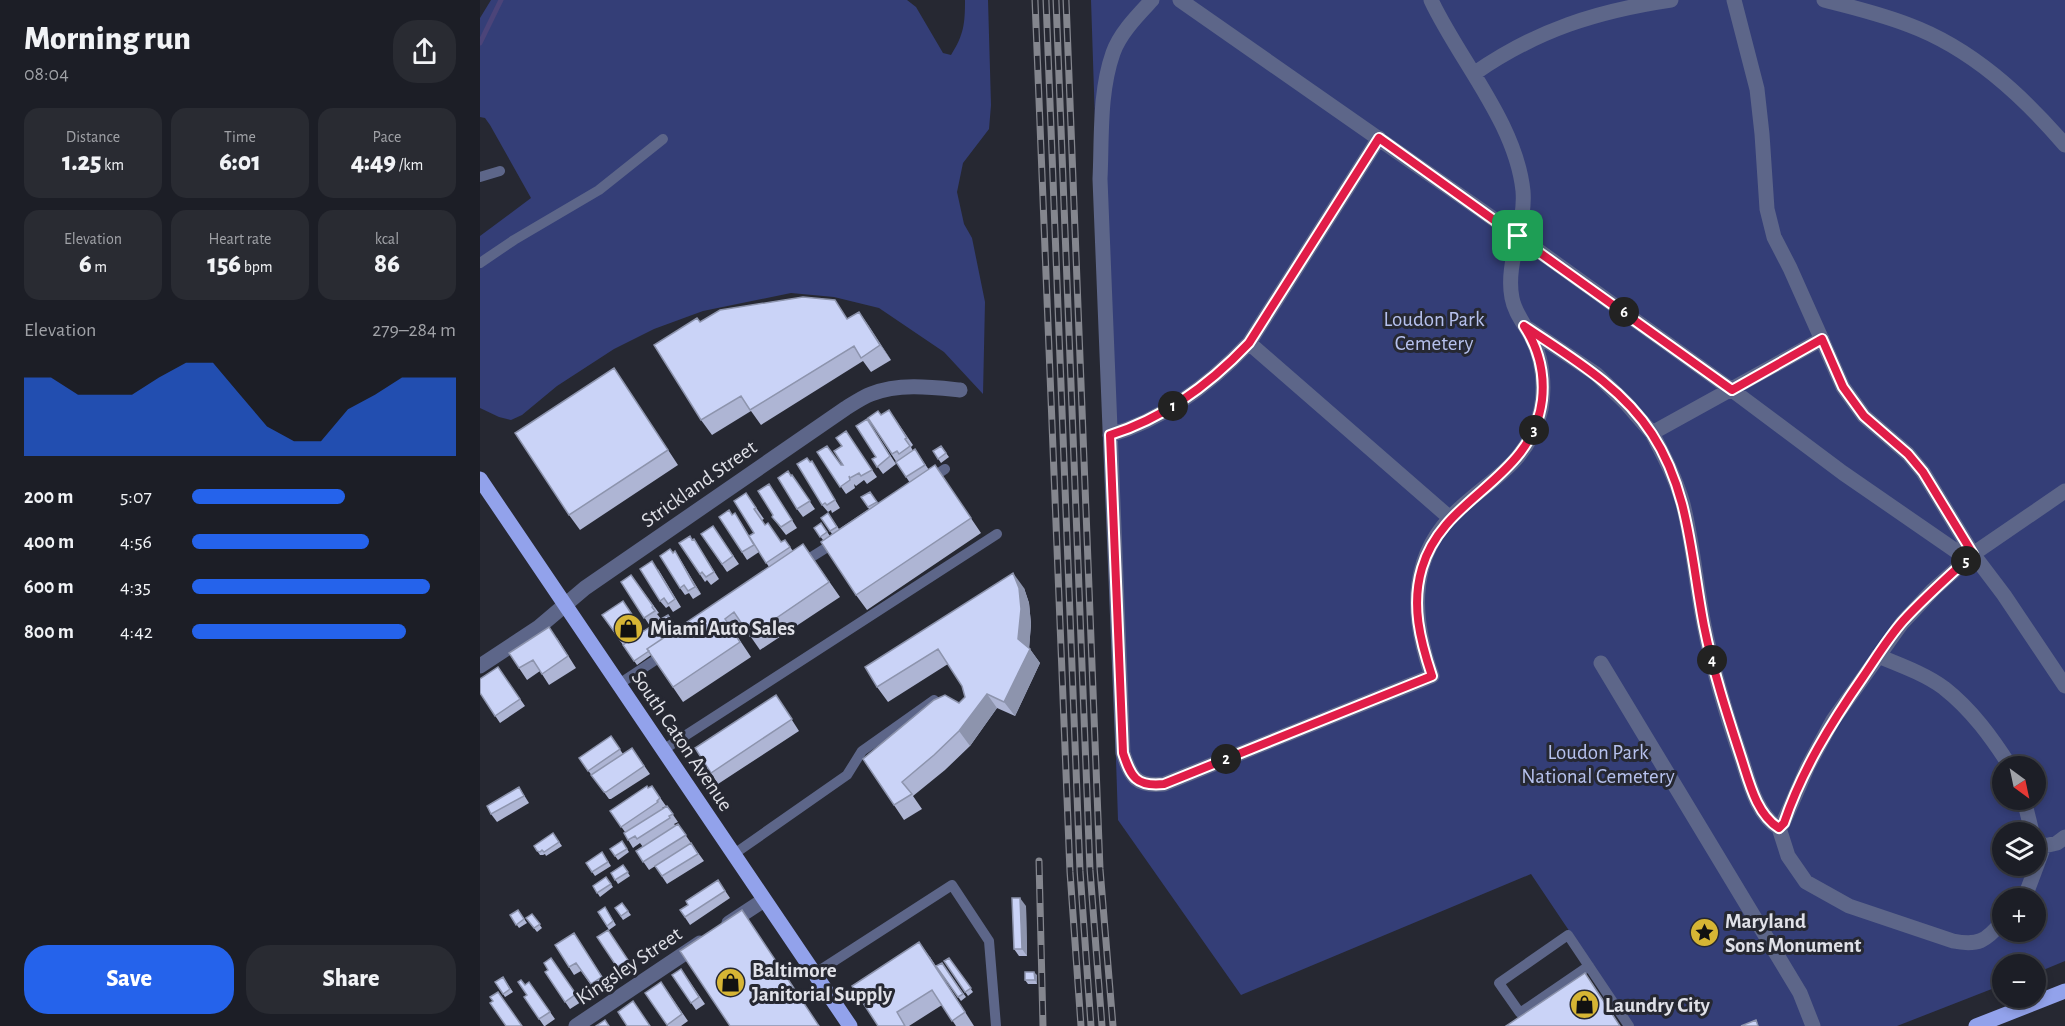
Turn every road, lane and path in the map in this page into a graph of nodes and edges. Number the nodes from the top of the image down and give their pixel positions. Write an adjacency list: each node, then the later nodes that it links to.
1 (1152, 0): 21 (street)
2 (1180, 0): 8 (street)
3 (1431, 0): 7 (street)
4 (1671, 0): 7 (street)
5 (1734, 0): 16 (street)
6 (1824, 0): 10 (street)
7 (1475, 73): 13 (street)
8 (1379, 138): 13 (street); 17 (street)
9 (663, 139): 14 (lane)
10 (2065, 145)
11 (500, 171): 12 (lane)
12 (480, 177)
13 (1518, 236): 15 (street); 19 (street)
14 (480, 263)
15 (1524, 326): 20 (street); 26 (street)
16 (1822, 339): 19 (street); 29 (street)
17 (1249, 343): 21 (street); 26 (street)
18 (960, 390): 31 (street, Strickland Street)
19 (1732, 390): 20 (street); 29 (street)
20 (1652, 433): 41 (street)
21 (1110, 435): 26 (street)
22 (945, 469): 24 (lane)
23 (480, 479): 31 (main road, South Caton Avenue)
24 (925, 482)
25 (2065, 491): 29 (street)
26 (1450, 518)
27 (997, 534): 39 (lane)
28 (845, 535): 30 (lane)
29 (1973, 554): 33 (street); 37 (street)
30 (795, 568)
31 (565, 605): 35 (street, Strickland Street); 36 (main road, South Caton Avenue)
32 (675, 647): 36 (lane)
33 (1878, 656): 40 (street); 41 (street)
34 (1601, 663): 54 (street)
35 (480, 666)
36 (619, 684): 39 (main road, South Caton Avenue)
37 (2065, 686)
38 (934, 700): 44 (lane)
39 (663, 750): 44 (main road, South Caton Avenue)
40 (2004, 756)
41 (1779, 828): 46 (street)
42 (2065, 837): 43 (street)
43 (2046, 843)
44 (734, 854): 45 (main road, South Caton Avenue)
45 (764, 900): 48 (main road, South Caton Avenue); 50 (street, Kingsley Street)
46 (1992, 934)
47 (1589, 966): 47 (lane); 53 (lane)
48 (814, 974): 51 (main road, South Caton Avenue); 52 (lane)
49 (2065, 991): 55 (main road)
50 (576, 1026)
51 (850, 1026)
52 (996, 1026)
53 (1629, 1026)
54 (1813, 1026)
55 (1976, 1026)

